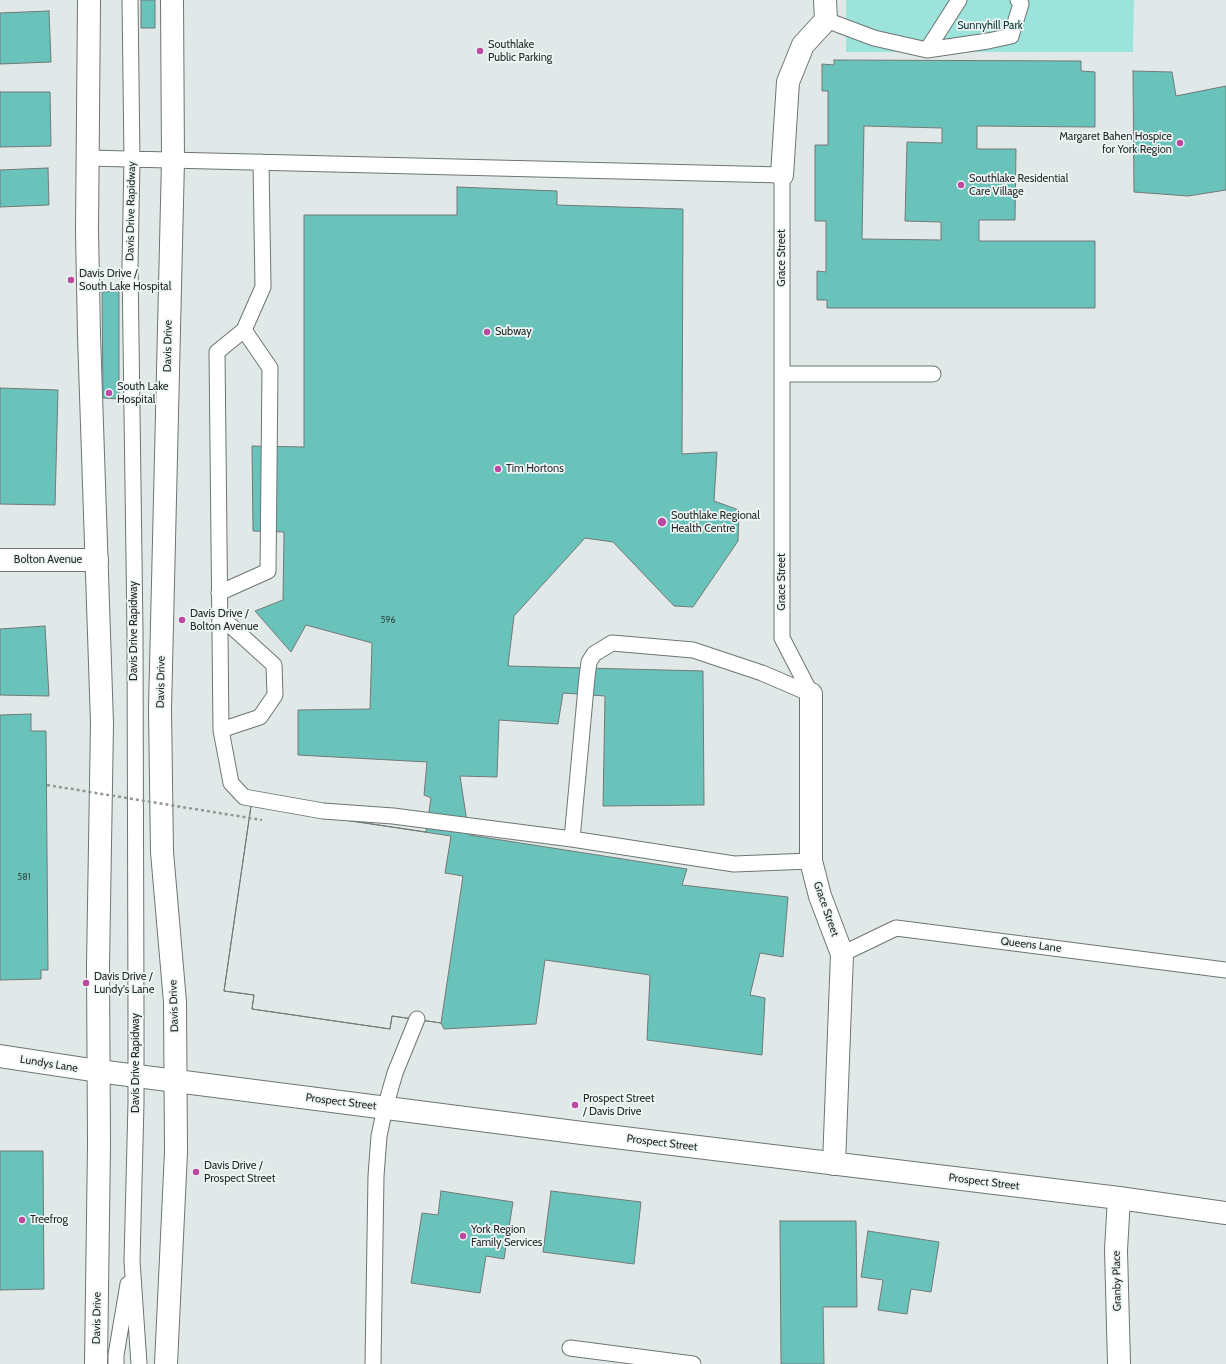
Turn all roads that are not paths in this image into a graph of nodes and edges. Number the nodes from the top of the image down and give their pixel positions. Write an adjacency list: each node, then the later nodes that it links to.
1 (89, 0): 8 (main road, Davis Drive)
2 (130, 0): 9 (lane, Davis Drive Rapidway)
3 (172, 0): 10 (main road, Davis Drive)
4 (959, 0): 7 (lane)
5 (1018, 0): 7 (lane)
6 (826, 10): 7 (lane); 12 (main road, Grace Street)
7 (927, 50)
8 (87, 158): 9 (lane); 17 (main road, Davis Drive)
9 (132, 159): 10 (lane); 29 (lane, Davis Drive Rapidway)
10 (173, 160): 11 (lane); 30 (main road, Davis Drive)
11 (261, 162): 12 (lane); 13 (lane)
12 (782, 175): 14 (lane, Grace Street)
13 (244, 330): 18 (lane); 18 (lane)
14 (782, 374): 15 (lane); 20 (lane, Grace Street)
15 (933, 374)
16 (0, 560): 17 (main road, Bolton Avenue)
17 (97, 560): 28 (main road, Davis Drive)
18 (219, 593): 19 (lane)
19 (220, 616): 21 (lane); 21 (lane)
20 (811, 694): 22 (lane); 23 (main road, Grace Street)
21 (221, 730): 22 (lane)
22 (572, 839): 23 (lane)
23 (811, 861): 24 (main road, Grace Street)
24 (842, 954): 25 (lane, Queens Lane); 32 (main road, Grace Street)
25 (1226, 970)
26 (416, 1019): 31 (lane)
27 (0, 1056): 28 (main road, Lundys Lane)
28 (98, 1071): 29 (main road, Prospect Street); 37 (main road, Davis Drive)
29 (136, 1076): 30 (main road, Prospect Street); 35 (lane, Davis Drive Rapidway)
30 (175, 1082): 31 (main road, Prospect Street); 40 (main road, Davis Drive)
31 (385, 1108): 32 (main road, Prospect Street); 41 (lane)
32 (834, 1164): 33 (main road, Prospect Street)
33 (1119, 1198): 34 (main road, Prospect Street); 43 (main road, Granby Place)
34 (1226, 1213)
35 (132, 1261): 38 (lane, Davis Drive Rapidway); 39 (lane, Davis Drive Rapidway)
36 (570, 1348): 42 (lane)
37 (96, 1364)
38 (116, 1364)
39 (139, 1364)
40 (166, 1364)
41 (373, 1364)
42 (693, 1364)
43 (1119, 1364)

